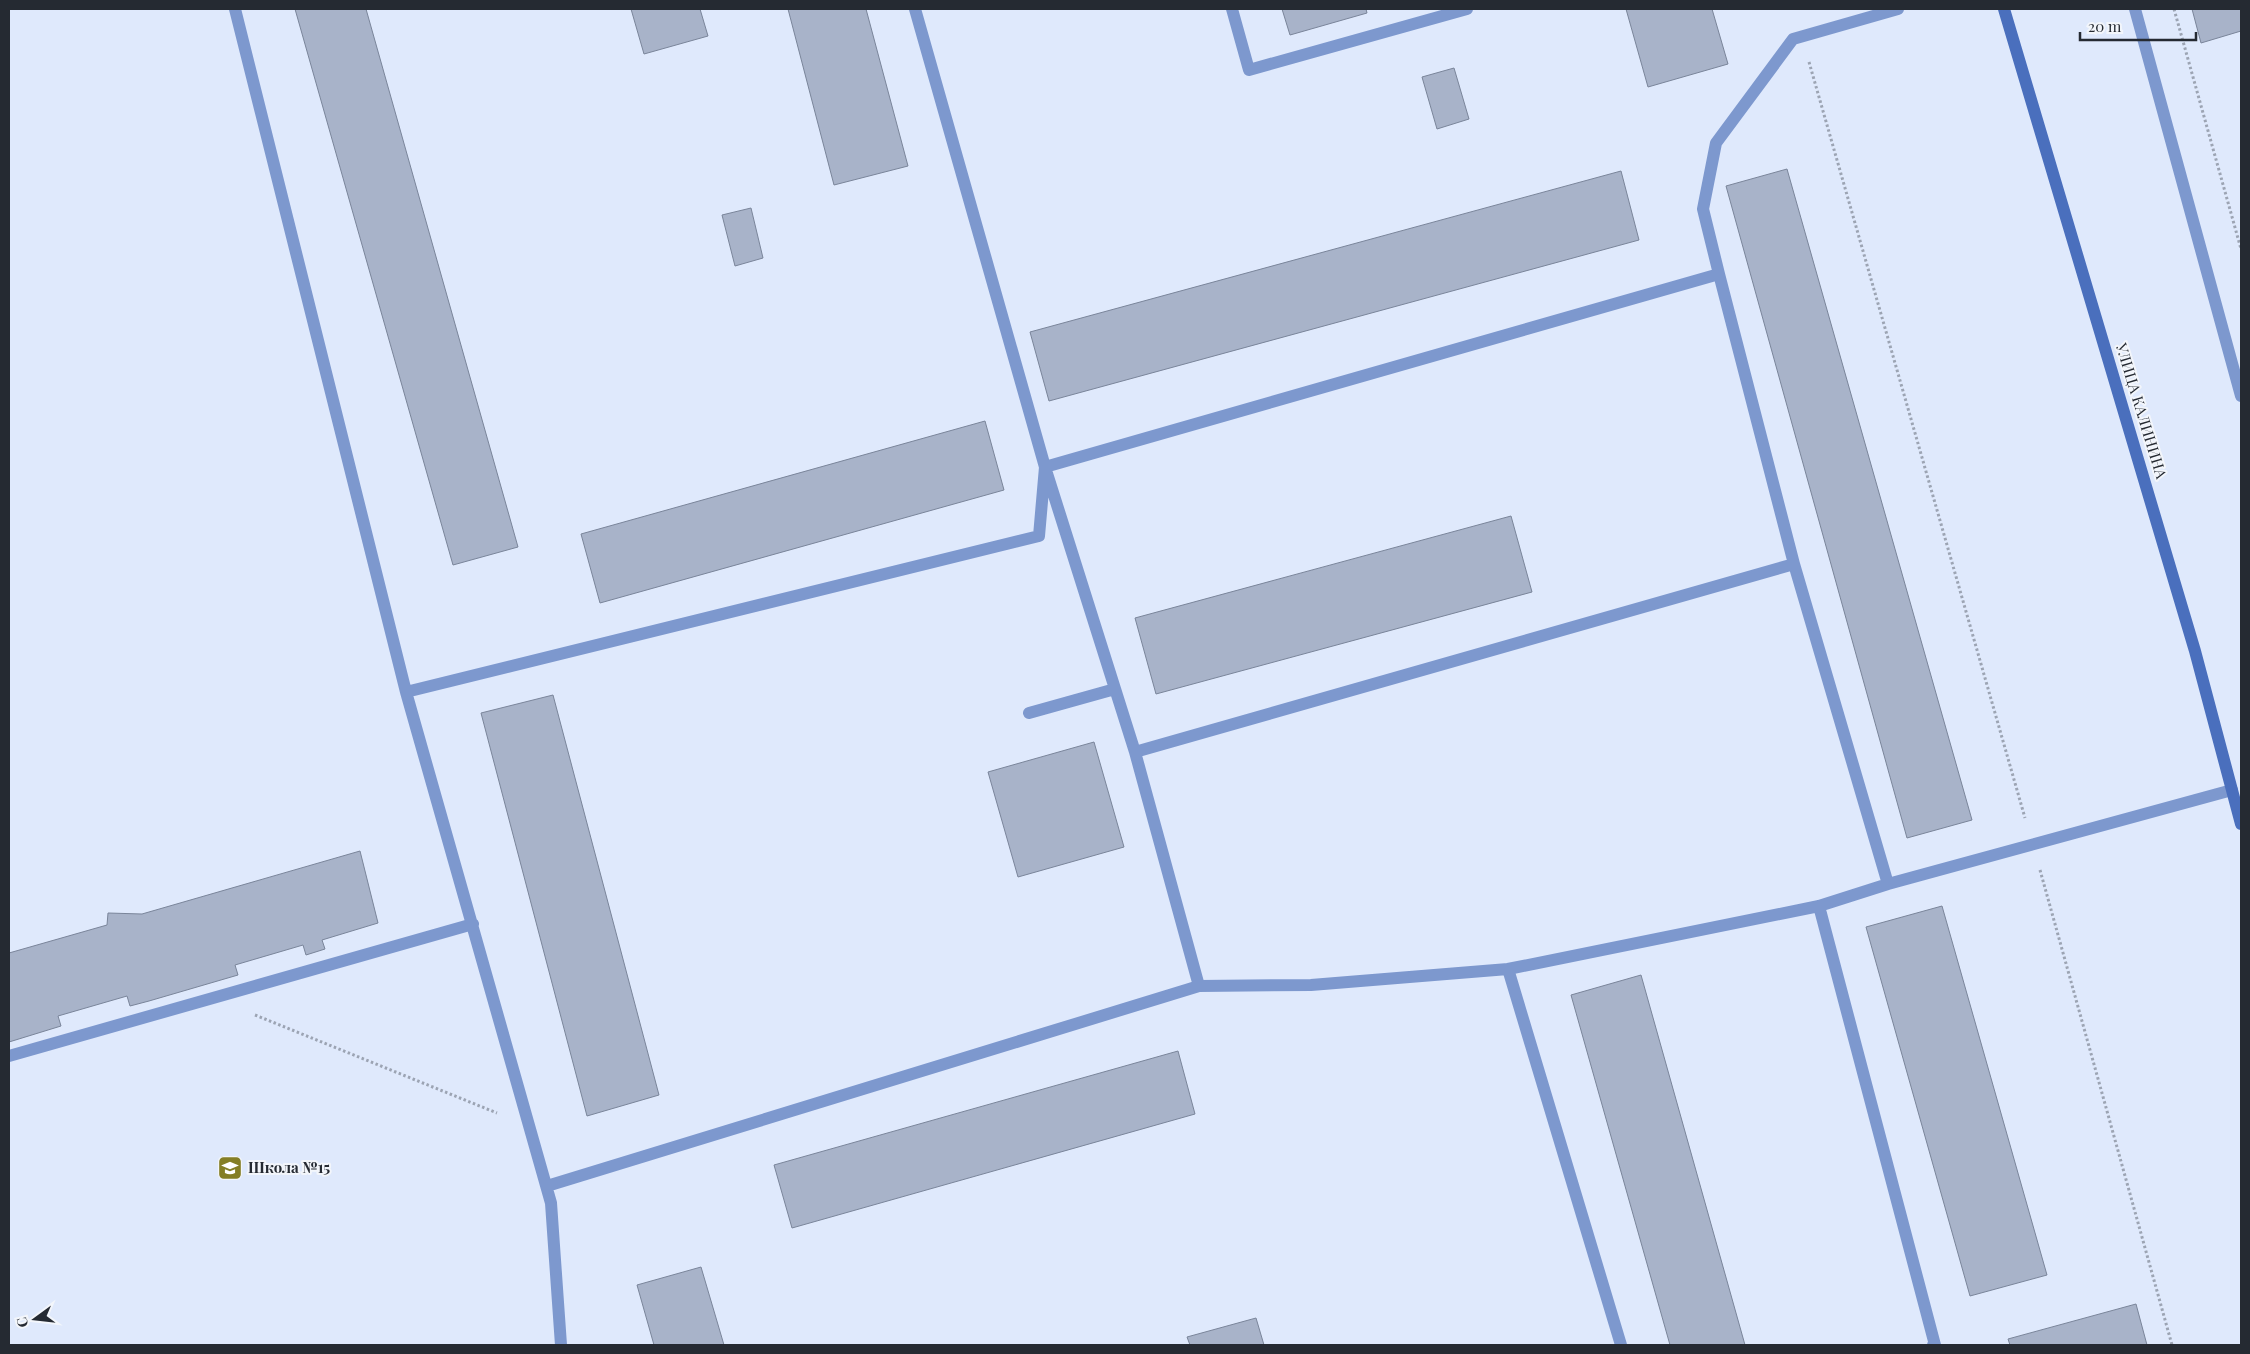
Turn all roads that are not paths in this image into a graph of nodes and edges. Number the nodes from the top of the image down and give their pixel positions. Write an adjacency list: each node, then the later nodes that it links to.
1 (235, 9): 14 (lane)
2 (915, 9): 11 (lane)
3 (1232, 9): 4 (lane)
4 (1467, 9)
5 (1898, 9): 8 (lane)
6 (2004, 9): 17 (street, УЛИЦА КАЛИНИНА)
7 (2135, 9): 9 (lane)
8 (1719, 274): 11 (lane); 12 (lane)
9 (2238, 374): 10 (lane)
10 (2241, 396)
11 (1044, 467): 13 (lane); 14 (lane)
12 (1794, 564): 16 (lane); 19 (lane)
13 (1115, 689): 15 (lane); 16 (lane)
14 (406, 692): 21 (lane)
15 (1029, 713)
16 (1135, 752): 23 (lane)
17 (2232, 790): 18 (street, УЛИЦА КАЛИНИНА); 19 (lane)
18 (2241, 824)
19 (1888, 884): 20 (lane)
20 (1819, 906): 22 (lane); 28 (lane)
21 (473, 924): 24 (lane); 25 (lane)
22 (1508, 969): 23 (lane); 27 (lane)
23 (1199, 986): 25 (lane)
24 (9, 1056)
25 (547, 1186): 26 (lane)
26 (561, 1345)
27 (1620, 1345)
28 (1933, 1345)

